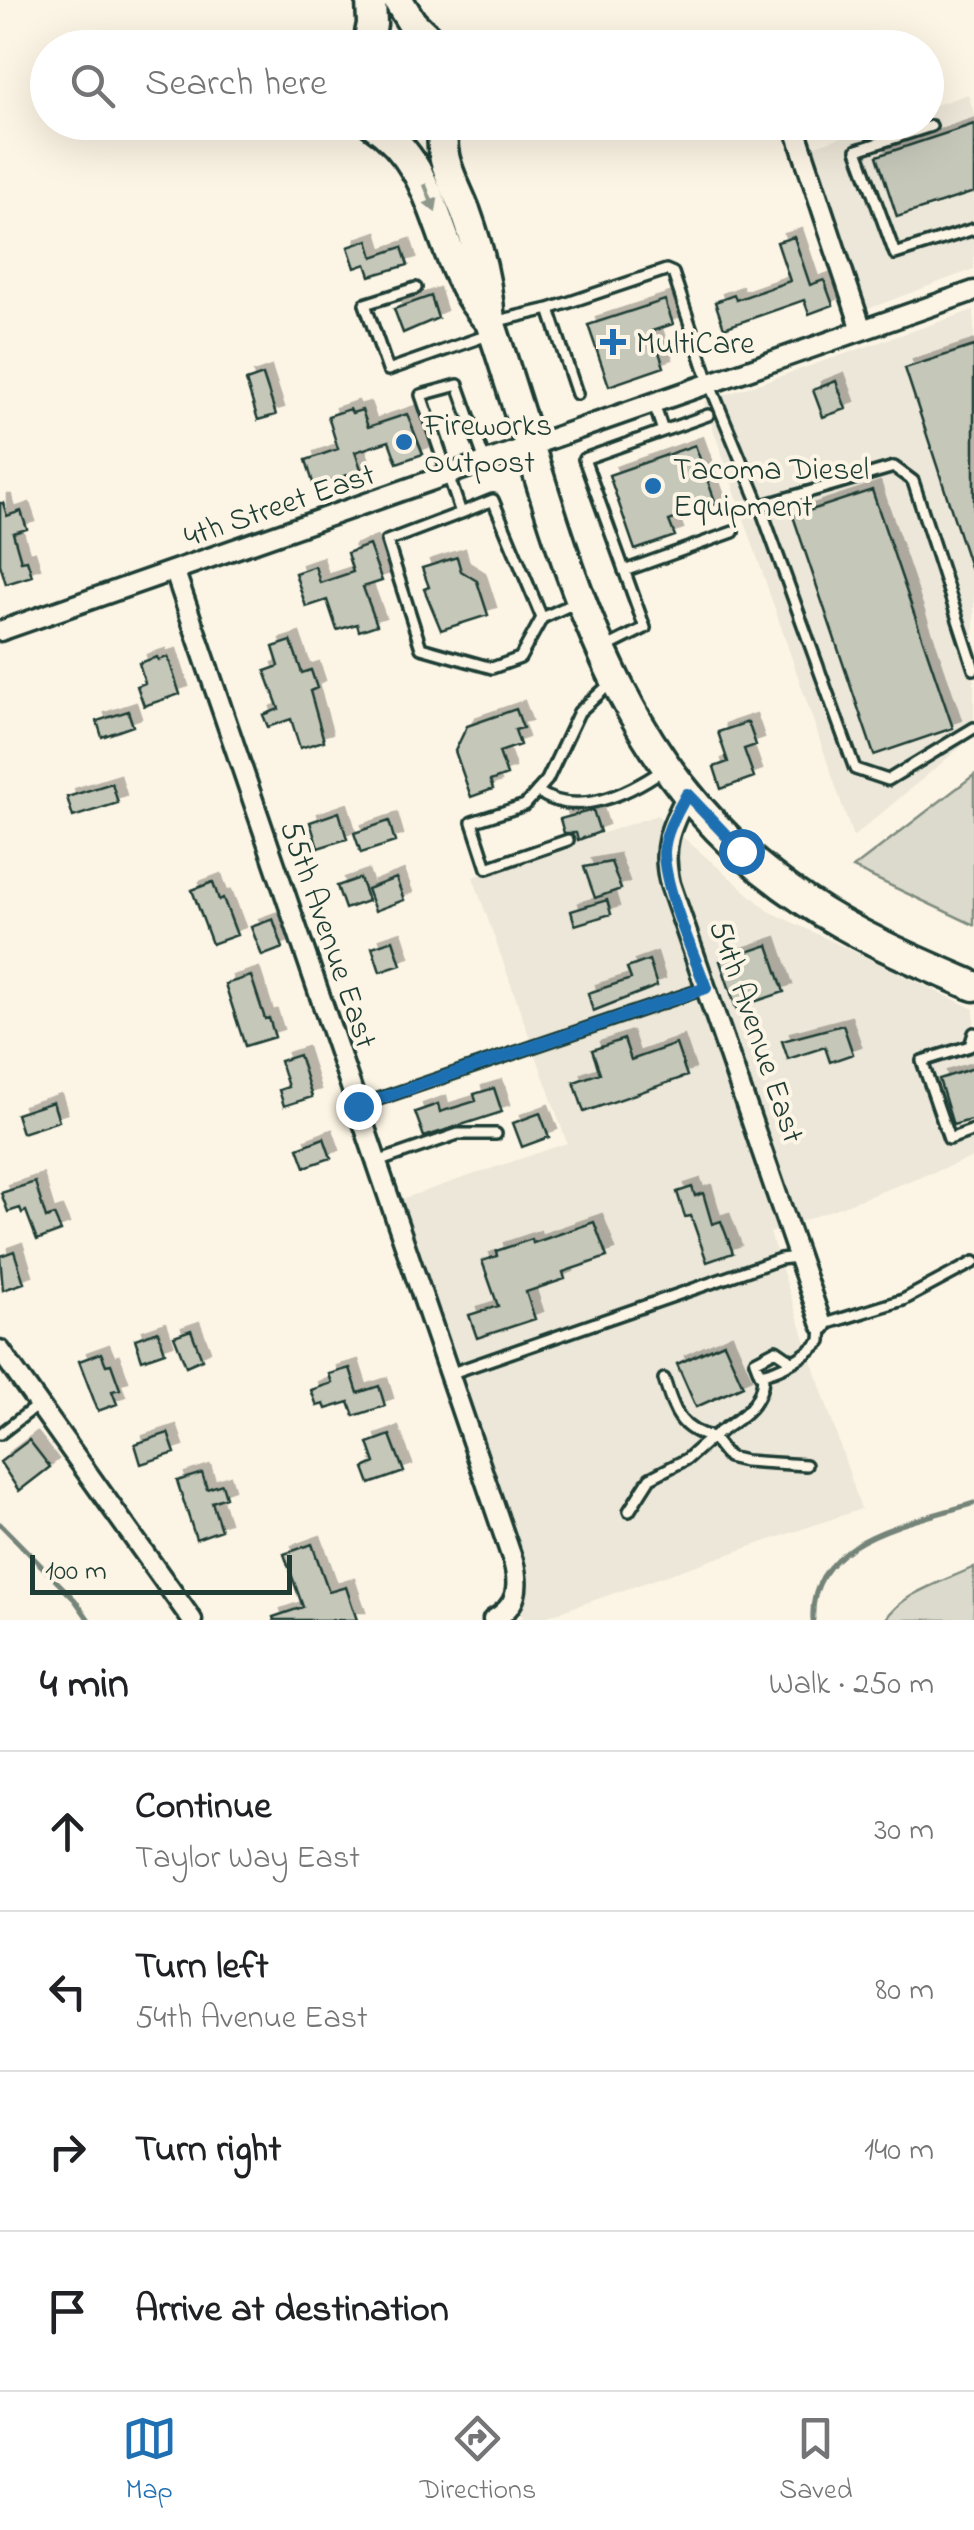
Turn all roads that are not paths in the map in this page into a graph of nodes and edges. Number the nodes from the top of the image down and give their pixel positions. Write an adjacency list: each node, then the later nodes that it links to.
1 (372, 0): 3 (main road)
2 (398, 0): 4 (main road)
3 (371, 30)
4 (419, 30)
5 (392, 140): 13 (main road, one-way to 13)
6 (444, 140): 13 (main road)
7 (799, 140): 14 (street)
8 (888, 140): 9 (lane)
9 (974, 228)
10 (416, 288): 13 (lane)
11 (974, 292): 14 (street, 4th Street East)
12 (549, 309): 13 (lane); 15 (lane); 16 (lane)
13 (492, 328): 20 (main road)
14 (862, 330): 15 (street, 4th Street East)
15 (710, 385): 17 (street, 4th Street East); 23 (lane)
16 (577, 394)
17 (654, 404): 19 (lane); 20 (street, 4th Street East)
18 (708, 415): 19 (lane)
19 (662, 430): 26 (lane)
20 (531, 448): 21 (street, 4th Street East); 28 (main road)
21 (486, 463): 22 (street, 4th Street East); 22 (lane)
22 (451, 475): 24 (lane); 27 (street, 4th Street East)
23 (760, 506): 32 (lane); 34 (lane)
24 (462, 514): 29 (lane); 29 (lane)
25 (732, 532): 26 (lane)
26 (624, 570): 31 (lane)
27 (176, 572): 30 (street, 4th Street East); 42 (street, 55th Avenue East)
28 (581, 600): 29 (lane); 31 (main road)
29 (542, 618)
30 (0, 631)
31 (599, 650): 33 (main road)
32 (974, 669)
33 (613, 681): 35 (main road); 36 (lane)
34 (974, 728)
35 (666, 768): 36 (lane); 37 (main road)
36 (536, 792): 38 (lane)
37 (687, 794): 39 (main road); 40 (street, 54th Avenue East)
38 (568, 840)
39 (974, 986)
40 (706, 988): 42 (lane); 46 (street, 54th Avenue East)
41 (974, 1033): 43 (lane)
42 (358, 1106): 45 (street, 55th Avenue East)
43 (974, 1130)
44 (496, 1134): 45 (lane)
45 (377, 1162): 51 (street, 55th Avenue East)
46 (798, 1256): 48 (street, 54th Avenue East); 51 (lane)
47 (974, 1262): 48 (lane)
48 (822, 1325): 50 (lane)
49 (0, 1350): 54 (street)
50 (792, 1360): 52 (lane); 52 (lane)
51 (449, 1374): 60 (street, 55th Avenue East)
52 (762, 1374): 56 (lane)
53 (664, 1379): 56 (lane)
54 (39, 1404): 55 (lane); 59 (street)
55 (0, 1434)
56 (712, 1437): 57 (lane); 58 (lane)
57 (806, 1465)
58 (629, 1511)
59 (192, 1620)
60 (494, 1620)

